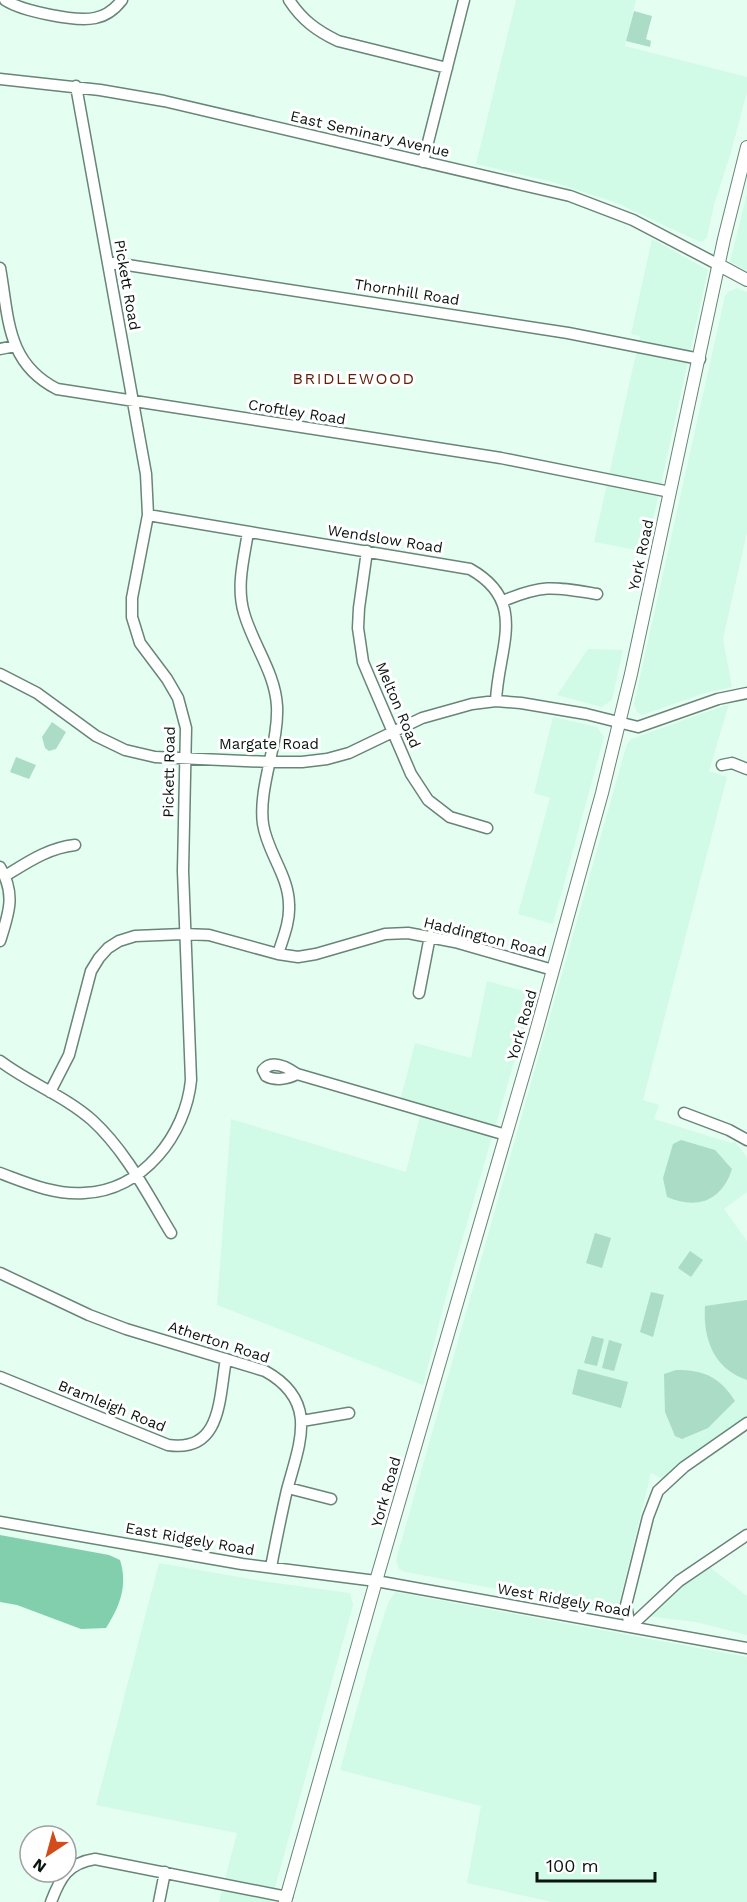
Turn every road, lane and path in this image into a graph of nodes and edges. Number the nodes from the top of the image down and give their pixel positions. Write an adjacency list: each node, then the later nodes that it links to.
1 (5, 0): 2 (street)
2 (122, 0)
3 (289, 0): 5 (street)
4 (464, 0): 5 (street)
5 (447, 68): 9 (street)
6 (0, 80): 7 (street, East Seminary Avenue)
7 (75, 86): 9 (street, East Seminary Avenue); 10 (street, Pickett Road)
8 (747, 147): 11 (main road, York Road)
9 (423, 162): 11 (street, East Seminary Avenue)
10 (108, 262): 16 (street, Thornhill Road); 17 (street, Pickett Road)
11 (719, 265): 13 (main road); 16 (main road, York Road)
12 (0, 268): 14 (street, Croftley Road)
13 (747, 280)
14 (15, 346): 15 (street); 17 (street, Croftley Road)
15 (0, 349)
16 (700, 359): 18 (main road, York Road)
17 (132, 402): 18 (street, Croftley Road); 19 (street, Pickett Road)
18 (670, 492): 27 (main road, York Road)
19 (148, 515): 20 (street, Wendslow Road); 29 (street, Pickett Road)
20 (248, 532): 21 (street, Wendslow Road); 30 (street)
21 (367, 551): 23 (street, Wendslow Road); 28 (street, Melton Road)
22 (597, 594): 23 (street)
23 (503, 601): 26 (street)
24 (0, 674): 29 (street, Margate Road)
25 (747, 693): 27 (street, Margate Road)
26 (496, 701): 27 (street, Margate Road); 28 (street, Margate Road)
27 (619, 722): 40 (main road, York Road)
28 (393, 732): 30 (street, Margate Road); 33 (street, Melton Road)
29 (185, 758): 30 (street, Margate Road); 36 (street, Pickett Road)
30 (270, 762): 39 (street)
31 (722, 765): 32 (street)
32 (747, 769)
33 (487, 828)
34 (75, 845): 35 (street)
35 (3, 871): 38 (street)
36 (184, 934): 39 (street, Haddington Road); 44 (street, Haddington Road); 49 (street, Pickett Road)
37 (430, 936): 39 (street, Haddington Road); 40 (street, Haddington Road); 41 (street)
38 (0, 941)
39 (278, 954)
40 (553, 970): 46 (main road, York Road)
41 (419, 993)
42 (0, 1061): 44 (street)
43 (297, 1074): 46 (street)
44 (50, 1092): 49 (street)
45 (684, 1113): 47 (street)
46 (506, 1135): 62 (main road, York Road)
47 (747, 1140)
48 (0, 1173): 49 (street, Pickett Road)
49 (136, 1174): 50 (street)
50 (171, 1233)
51 (0, 1273): 52 (street, Atherton Road)
52 (226, 1359): 53 (street, Bramleigh Road); 55 (street, Atherton Road)
53 (0, 1377)
54 (349, 1413): 55 (street)
55 (302, 1421): 57 (street, Atherton Road)
56 (747, 1423): 63 (street)
57 (288, 1488): 58 (street); 61 (street, Atherton Road)
58 (331, 1499)
59 (0, 1522): 61 (street, East Ridgely Road)
60 (747, 1535): 63 (street)
61 (271, 1568): 62 (street, East Ridgely Road)
62 (376, 1581): 63 (street, West Ridgely Road); 66 (main road, York Road)
63 (630, 1627): 64 (street, West Ridgely Road)
64 (747, 1648)
65 (165, 1872): 66 (street); 67 (street); 68 (street)
66 (286, 1899)
67 (51, 1902)
68 (159, 1902)

